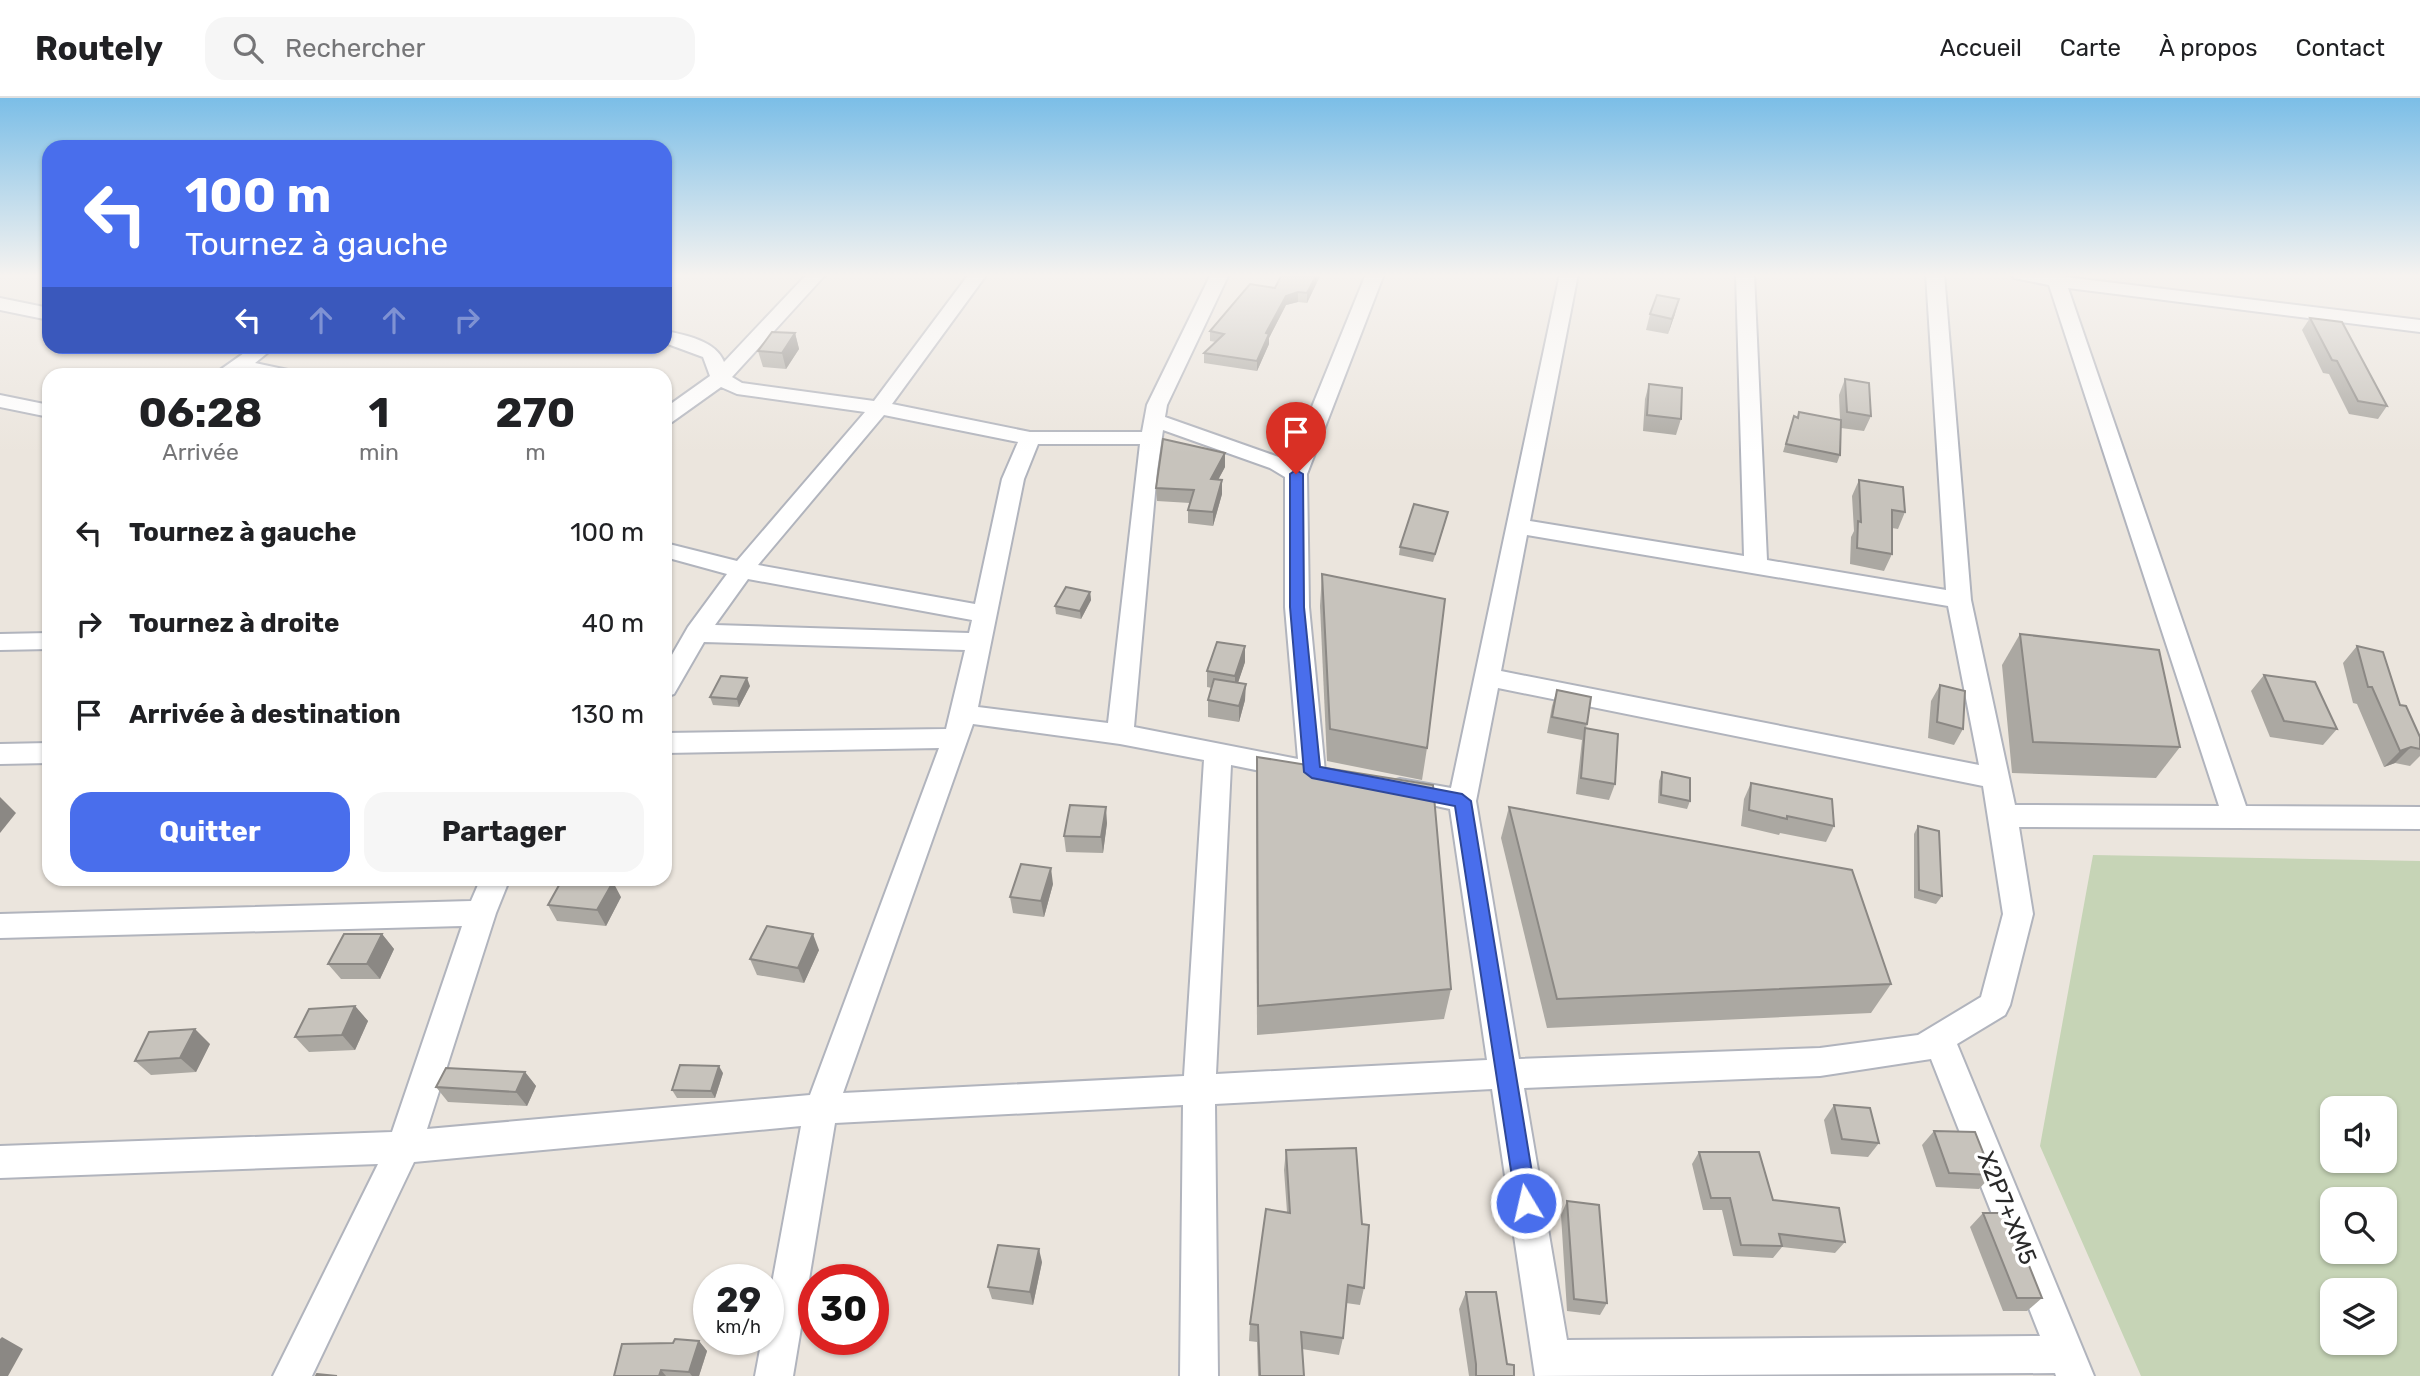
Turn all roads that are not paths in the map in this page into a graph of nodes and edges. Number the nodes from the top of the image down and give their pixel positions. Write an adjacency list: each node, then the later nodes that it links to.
1 (761, 334): 12 (street)
2 (933, 334): 14 (street)
3 (1191, 334): 17 (street)
4 (1351, 334): 19 (street)
5 (1557, 334): 20 (street)
6 (1747, 334): 22 (street)
7 (1939, 334): 24 (street)
8 (2075, 334): 44 (street)
9 (672, 338): 12 (street)
10 (256, 354): 11 (street)
11 (236, 368)
12 (720, 378): 14 (street); 16 (street)
13 (0, 401): 15 (street)
14 (878, 408): 18 (street); 23 (street)
15 (42, 410)
16 (672, 413)
17 (1154, 429): 18 (street); 19 (street); 33 (street)
18 (1030, 438): 25 (street)
19 (1296, 474): 38 (street)
20 (1518, 526): 22 (street); 31 (street)
21 (672, 552): 23 (street)
22 (1756, 566): 24 (street)
23 (742, 570): 25 (street); 26 (street)
24 (1959, 600): 40 (street)
25 (985, 614): 29 (street)
26 (697, 633): 29 (street); 30 (street)
27 (42, 641): 28 (street)
28 (0, 642)
29 (979, 642): 32 (street)
30 (672, 676)
31 (1488, 677): 40 (street); 42 (street)
32 (959, 726): 33 (street); 34 (street); 52 (street)
33 (1120, 734): 37 (street)
34 (672, 743)
35 (42, 753): 36 (street)
36 (0, 754)
37 (1217, 754): 38 (street); 51 (street)
38 (1312, 772): 39 (street)
39 (1339, 777)
40 (1995, 778): 43 (street)
41 (1380, 785): 42 (street)
42 (1462, 801): 50 (street)
43 (2003, 816): 44 (street); 49 (street)
44 (2236, 817): 45 (street)
45 (2420, 818)
46 (492, 886): 47 (street)
47 (481, 913): 48 (street); 53 (street)
48 (0, 926)
49 (1939, 1039): 50 (street); 55 (street, X2P7+XM5)
50 (1506, 1074): 51 (street); 56 (street)
51 (1199, 1090): 52 (street); 59 (street)
52 (821, 1109): 53 (street); 58 (street)
53 (404, 1147): 54 (street); 57 (street)
54 (0, 1162)
55 (2071, 1365): 56 (street)
56 (1552, 1367)
57 (292, 1376)
58 (774, 1376)
59 (1199, 1376)

